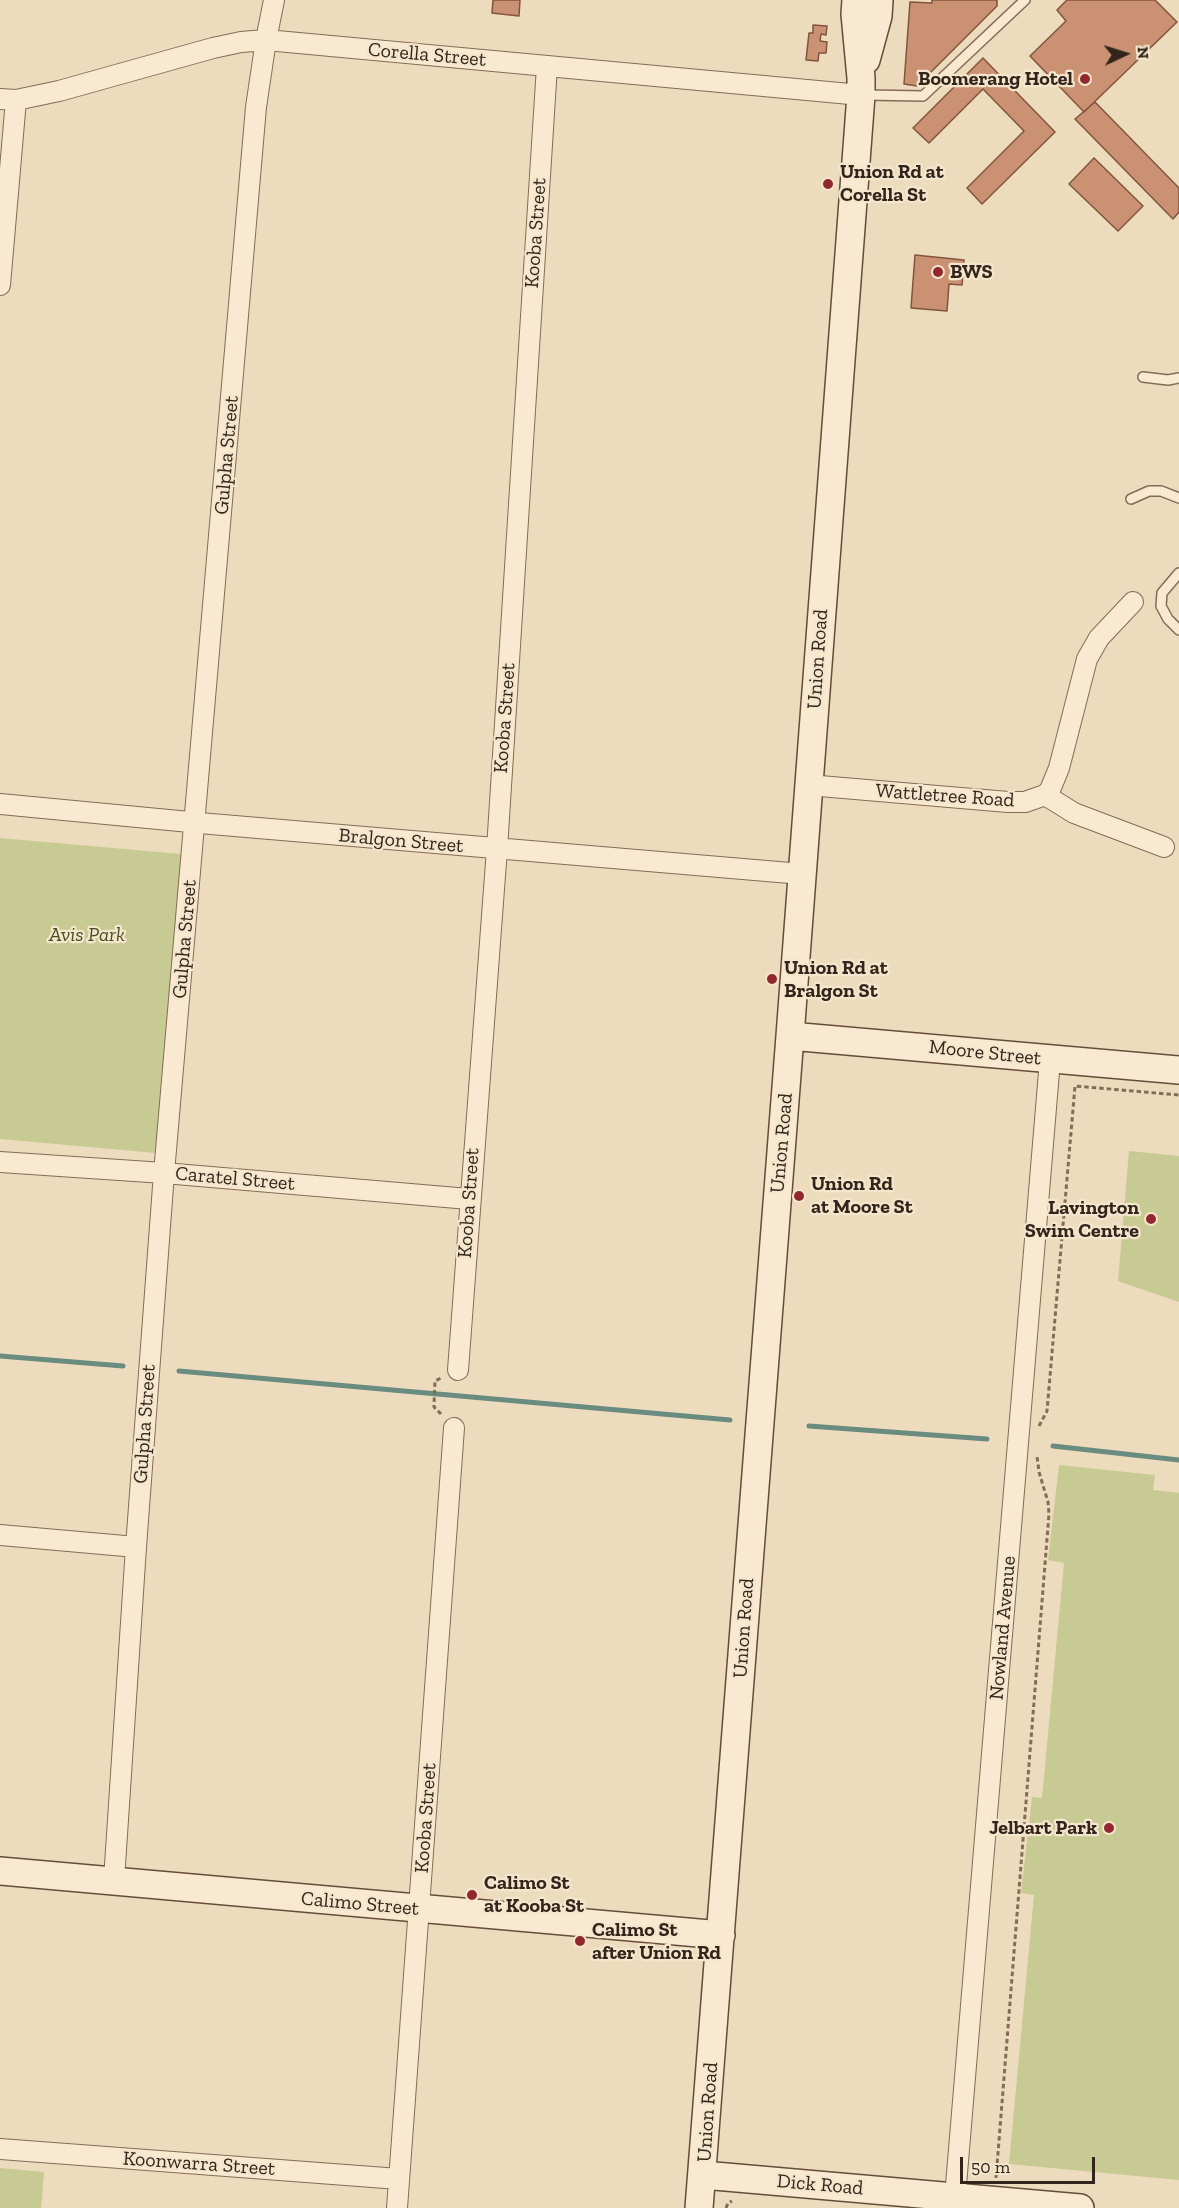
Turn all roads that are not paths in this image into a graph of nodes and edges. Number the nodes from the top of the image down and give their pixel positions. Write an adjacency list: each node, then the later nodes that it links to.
1 (274, 0): 5 (street, Gulpha Street)
2 (856, 0): 7 (main road, Union Road)
3 (879, 0): 7 (main road, Union Road)
4 (1025, 0): 7 (lane)
5 (266, 40): 6 (street, Corella Street); 8 (street, Corella Street); 20 (street, Gulpha Street)
6 (547, 66): 7 (street, Corella Street); 22 (street, Kooba Street)
7 (861, 87): 17 (main road, Union Road)
8 (8, 100): 9 (street)
9 (0, 285)
10 (1143, 376): 11 (lane)
11 (1179, 378)
12 (1179, 498): 13 (lane)
13 (1131, 499)
14 (1179, 573): 16 (lane)
15 (1133, 603): 18 (street)
16 (1179, 630)
17 (808, 785): 18 (street, Wattletree Road); 23 (main road, Union Road)
18 (1044, 795): 21 (street)
19 (0, 804): 20 (street, Bralgon Street)
20 (195, 823): 22 (street, Bralgon Street); 28 (street, Gulpha Street)
21 (1164, 847)
22 (496, 849): 23 (street, Bralgon Street); 29 (street, Kooba Street)
23 (802, 874): 24 (main road, Union Road)
24 (790, 1036): 25 (main road, Moore Street); 37 (main road, Union Road)
25 (1050, 1060): 26 (main road, Moore Street); 41 (street, Nowland Avenue)
26 (1179, 1070)
27 (0, 1162): 28 (street, Caratel Street)
28 (164, 1173): 29 (street, Caratel Street); 33 (street, Gulpha Street)
29 (469, 1200): 30 (street, Kooba Street)
30 (458, 1370)
31 (454, 1428): 36 (street, Kooba Street)
32 (0, 1535): 33 (street)
33 (136, 1547): 35 (street, Gulpha Street)
34 (0, 1871): 35 (main road, Calimo Street)
35 (114, 1880): 36 (main road, Calimo Street)
36 (419, 1910): 37 (main road, Calimo Street); 40 (street, Kooba Street)
37 (720, 1935): 39 (main road, Union Road)
38 (0, 2149): 40 (street, Koonwarra Street)
39 (703, 2175): 41 (main road, Dick Road); 43 (main road, Union Road)
40 (399, 2179): 42 (street, Kooba Street)
41 (956, 2197): 44 (main road, Dick Road)
42 (397, 2208)
43 (699, 2208)
44 (1072, 2208)

